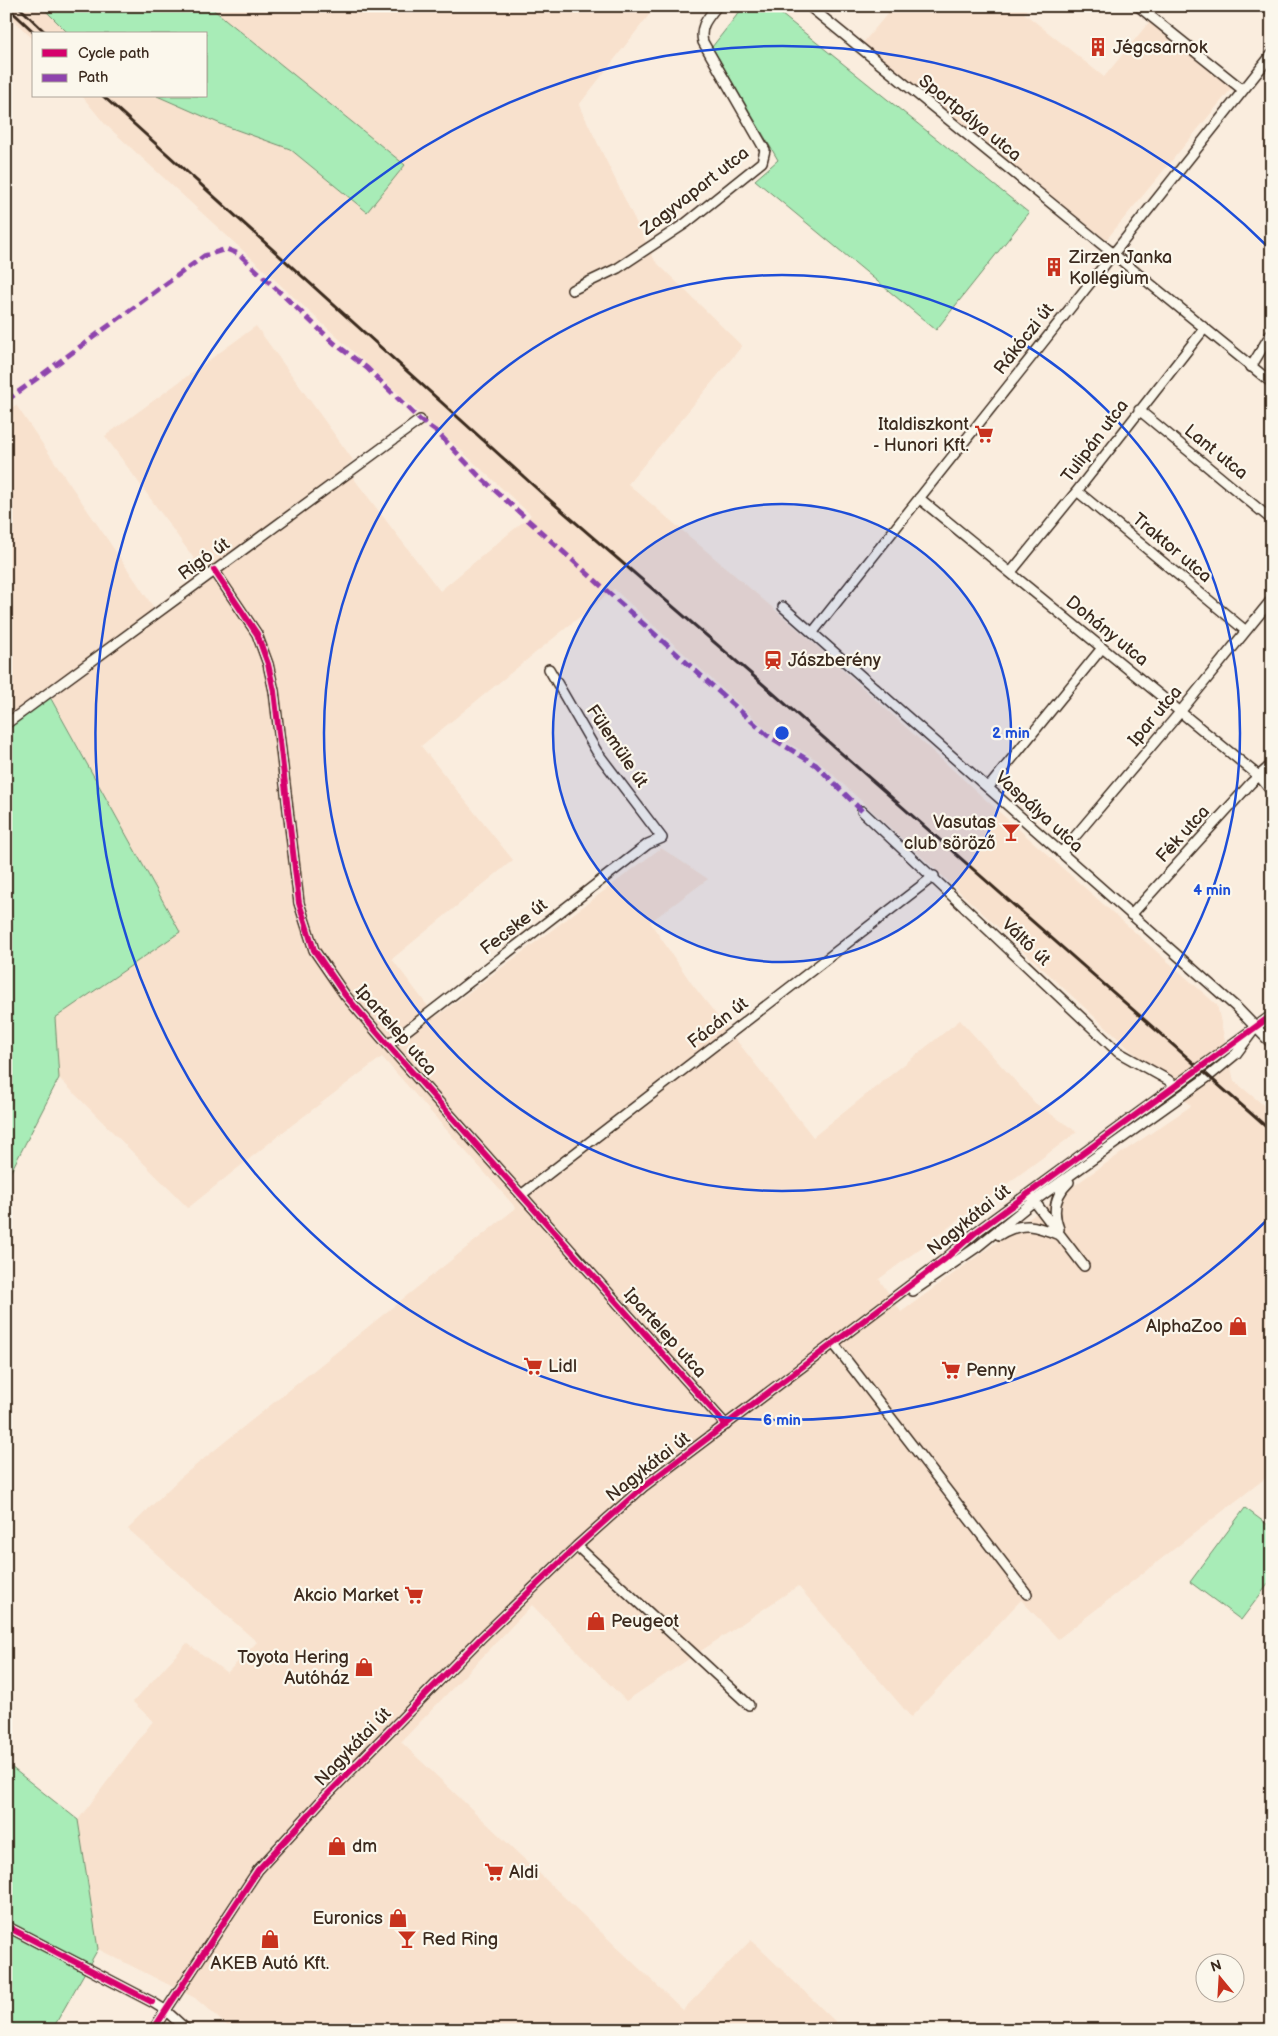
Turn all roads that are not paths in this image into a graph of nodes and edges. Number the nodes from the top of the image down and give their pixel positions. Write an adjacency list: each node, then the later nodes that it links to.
1 (717, 6): 7 (street, Zagyvapart utca)
2 (809, 6): 6 (street, Sportpálya utca)
3 (1138, 6): 5 (street)
4 (1272, 54): 5 (street, Rákóczi út)
5 (1243, 90): 6 (street, Rákóczi út)
6 (1112, 254): 8 (street, Sportpálya utca); 15 (street, Rákóczi út)
7 (572, 290)
8 (1204, 329): 10 (street, Sportpálya utca); 12 (street, Tulipán utca)
9 (1272, 332): 10 (street)
10 (1251, 367): 11 (street, Sportpálya utca)
11 (1272, 383)
12 (1139, 410): 14 (street, Tulipán utca); 16 (street, Lant utca)
13 (420, 420): 17 (street, Rigó út)
14 (1077, 491): 18 (street, Tulipán utca); 21 (street, Traktor utca)
15 (919, 498): 18 (street, Dohány utca); 22 (street, Rákóczi út)
16 (1272, 520)
17 (214, 570): 26 (street, Rigó út); 39 (street, Ipartelep utca)
18 (1011, 572): 23 (street, Dohány utca)
19 (1272, 599): 21 (street, Ipar utca)
20 (783, 607): 22 (street, Vaspálya utca)
21 (1246, 631): 25 (street, Ipar utca)
22 (812, 632): 29 (street, Vaspálya utca)
23 (1102, 648): 25 (street, Dohány utca); 29 (street)
24 (549, 669): 32 (street, Fülemüle út)
25 (1181, 711): 28 (street, Dohány utca); 33 (street, Ipar utca)
26 (6, 724)
27 (1272, 764): 28 (street, Fék utca)
28 (1260, 777): 30 (street, Dohány utca); 35 (street, Fék utca)
29 (988, 788): 33 (street, Vaspálya utca)
30 (1272, 792)
31 (862, 811): 34 (street, Váltó út)
32 (662, 838): 39 (street, Fecske út)
33 (1061, 853): 35 (street, Vaspálya utca)
34 (934, 876): 40 (street, Váltó út); 43 (street, Fácán út)
35 (1131, 915): 37 (street, Vaspálya utca)
36 (1272, 1015): 37 (street)
37 (1256, 1027): 38 (street, Vaspálya utca); 40 (street, Nagykátai út); 41 (street, Nagykátai út)
38 (1272, 1044)
39 (388, 1045): 43 (street, Ipartelep utca)
40 (1175, 1086): 42 (street, Nagykátai út)
41 (1084, 1167): 44 (street, Nagykátai út); 45 (street)
42 (1028, 1193): 44 (street); 48 (street, Nagykátai út)
43 (521, 1195): 50 (street, Ipartelep utca)
44 (1034, 1201): 45 (street); 46 (street, Nagykátai út)
45 (1061, 1236): 46 (street); 47 (street)
46 (977, 1247): 48 (street, Nagykátai út)
47 (1084, 1266)
48 (871, 1317): 49 (street, Nagykátai út)
49 (834, 1344): 50 (street, Nagykátai út); 52 (street)
50 (726, 1425): 51 (street, Nagykátai út)
51 (577, 1546): 53 (street); 55 (street, Nagykátai út)
52 (1026, 1594)
53 (749, 1705)
54 (6, 1926): 55 (street)
55 (165, 2010): 56 (street, Nagykátai út); 57 (street)
56 (153, 2030)
57 (187, 2030)

